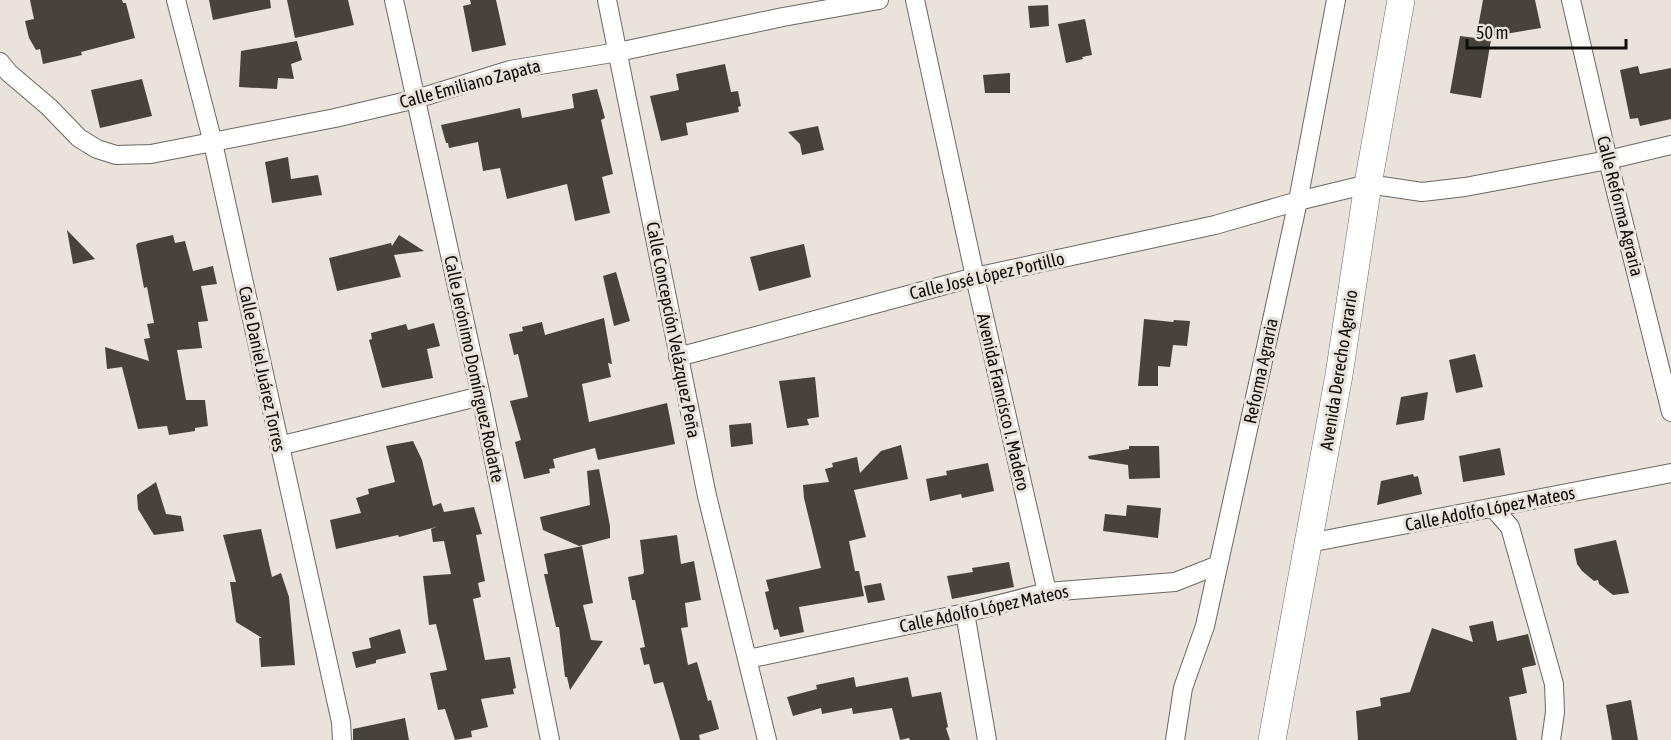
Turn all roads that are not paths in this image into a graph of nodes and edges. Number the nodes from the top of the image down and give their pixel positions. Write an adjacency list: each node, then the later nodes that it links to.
1 (176, 0): 12 (street, Calle Daniel Juárez Torres)
2 (394, 0): 11 (street, Calle Jerónimo Domínguez Rodarte)
3 (607, 0): 9 (street, Calle Concepción Velázquez Peña)
4 (879, 0): 9 (street, Calle Emiliano Zapata)
5 (915, 0): 17 (street, Avenida Francisco I. Madero)
6 (1336, 0): 16 (street, Reforma Agraria)
7 (1401, 0): 15 (street, Avenida Derecho Agrario)
8 (1571, 0): 14 (street, Calle Reforma Agraria)
9 (618, 52): 11 (street, Calle Emiliano Zapata); 18 (street, Calle Concepción Velázquez Peña)
10 (0, 62): 12 (street, Calle Emiliano Zapata)
11 (416, 99): 12 (street, Calle Emiliano Zapata); 19 (street, Calle Jerónimo Domínguez Rodarte)
12 (213, 143): 21 (street, Calle Daniel Juárez Torres)
13 (1671, 145): 14 (street)
14 (1608, 160): 15 (street); 20 (street, Calle Reforma Agraria)
15 (1368, 184): 16 (street, Calle José López Portillo); 24 (street, Avenida Derecho Agrario)
16 (1298, 201): 17 (street, Calle José López Portillo); 25 (street, Reforma Agraria)
17 (975, 277): 18 (street, Calle José López Portillo); 26 (street, Avenida Francisco I. Madero)
18 (678, 357): 28 (street, Calle Concepción Velázquez Peña)
19 (481, 396): 21 (street); 30 (street, Calle Jerónimo Domínguez Rodarte)
20 (1671, 412)
21 (279, 446): 29 (street, Calle Daniel Juárez Torres)
22 (1671, 473): 23 (street, Calle Adolfo López Mateos)
23 (1494, 509): 24 (street, Calle Adolfo López Mateos); 35 (street)
24 (1309, 543): 34 (street, Avenida Derecho Agrario)
25 (1218, 565): 26 (street, Calle Adolfo López Mateos); 33 (street, Reforma Agraria)
26 (1047, 592): 27 (street, Calle Adolfo López Mateos)
27 (965, 613): 28 (street, Calle Adolfo López Mateos); 32 (street)
28 (748, 659): 31 (street, Calle Concepción Velázquez Peña)
29 (342, 740)
30 (550, 740)
31 (767, 740)
32 (987, 740)
33 (1175, 740)
34 (1272, 740)
35 (1551, 740)

